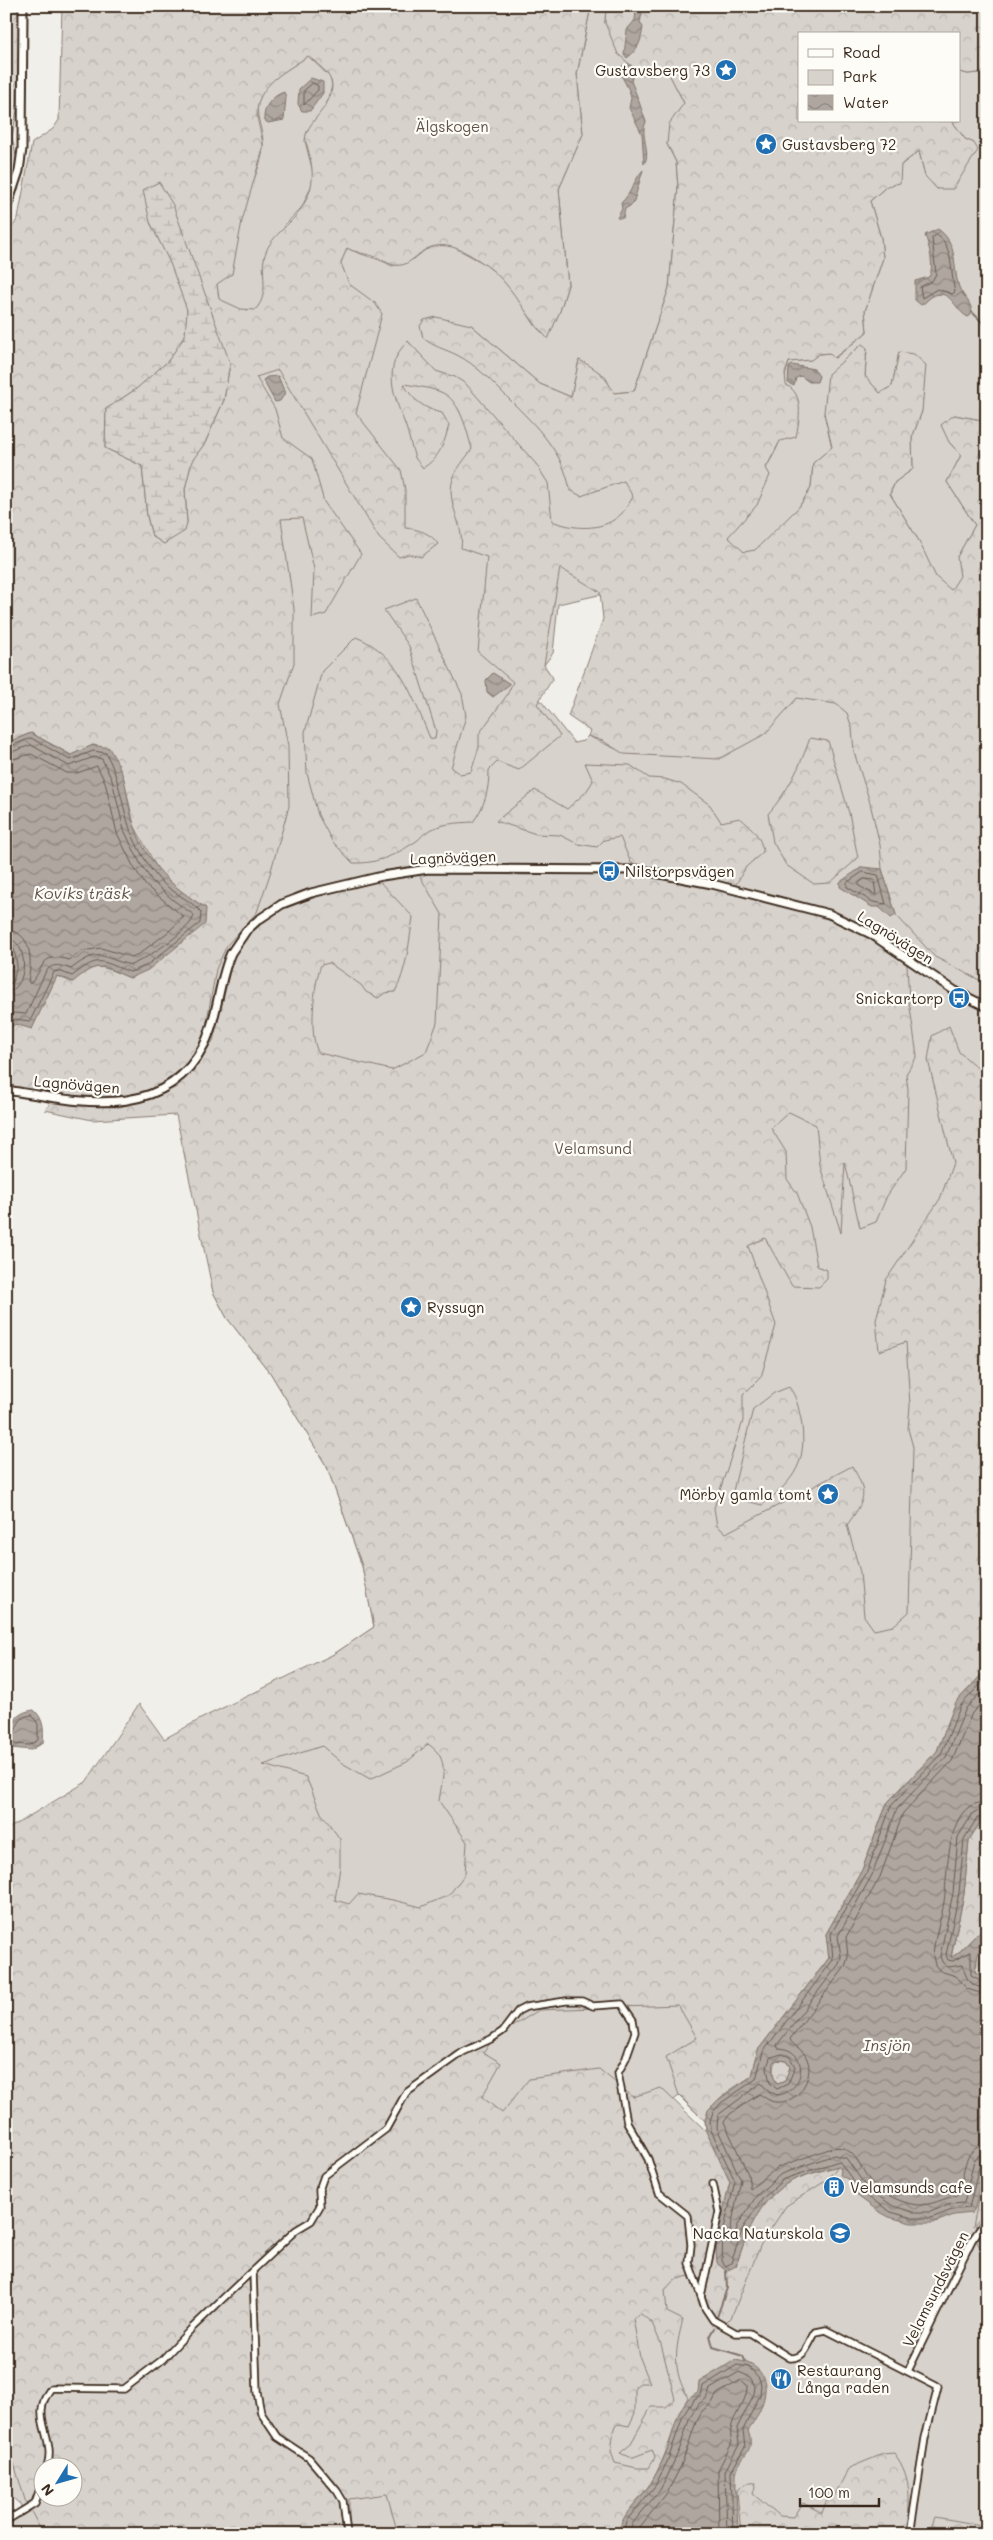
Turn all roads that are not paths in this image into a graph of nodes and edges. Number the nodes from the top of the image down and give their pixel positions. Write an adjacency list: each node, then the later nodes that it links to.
1 (22, 6): 2 (street)
2 (6, 210)
3 (987, 1007): 4 (street, Lagnövägen)
4 (6, 1090)
5 (714, 2184): 8 (street)
6 (987, 2220): 9 (street, Velamsundsvägen)
7 (253, 2272): 8 (street); 10 (street); 13 (street)
8 (701, 2296): 9 (street, Velamsundsvägen)
9 (908, 2371): 14 (street, Velamsundsvägen)
10 (49, 2458)
11 (32, 2505): 12 (street)
12 (6, 2521)
13 (347, 2534)
14 (910, 2534)

